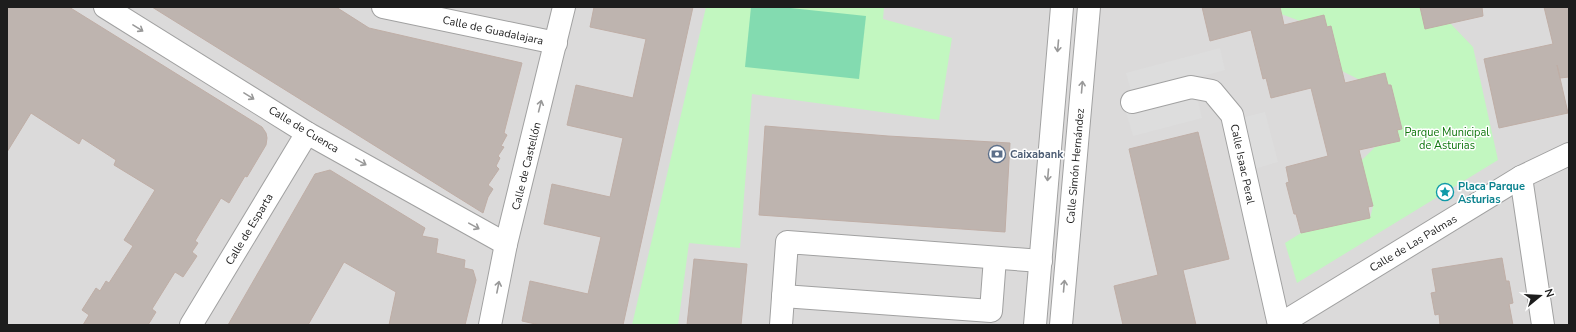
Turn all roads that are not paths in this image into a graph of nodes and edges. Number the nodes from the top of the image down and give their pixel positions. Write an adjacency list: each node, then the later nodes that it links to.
1 (105, 7): 8 (street, Calle de Cuenca, one-way to 8)
2 (564, 7): 6 (street, Calle de Castellón)
3 (1062, 7): 13 (street, one-way to 13)
4 (1089, 7): 19 (street, Calle Simón Hernández, one-way to 4)
5 (396, 8): 6 (street, Calle de Guadalajara)
6 (556, 43): 11 (street, Calle de Castellón, one-way to 6)
7 (1132, 102): 20 (street, Calle Isaac Peral)
8 (307, 133): 11 (street, Calle de Cuenca, one-way to 11); 15 (street, Calle de Esparta)
9 (1569, 154): 10 (street, Calle de Las Palmas)
10 (1521, 177): 20 (street, Calle de Las Palmas); 21 (street)
11 (506, 244): 16 (street, Calle de Castellón, one-way to 11)
12 (995, 258): 13 (street); 14 (street); 14 (street)
13 (1041, 261): 18 (street)
14 (783, 296): 17 (street)
15 (191, 325)
16 (490, 325)
17 (781, 325)
18 (1035, 325)
19 (1061, 325)
20 (1279, 325)
21 (1543, 325)

